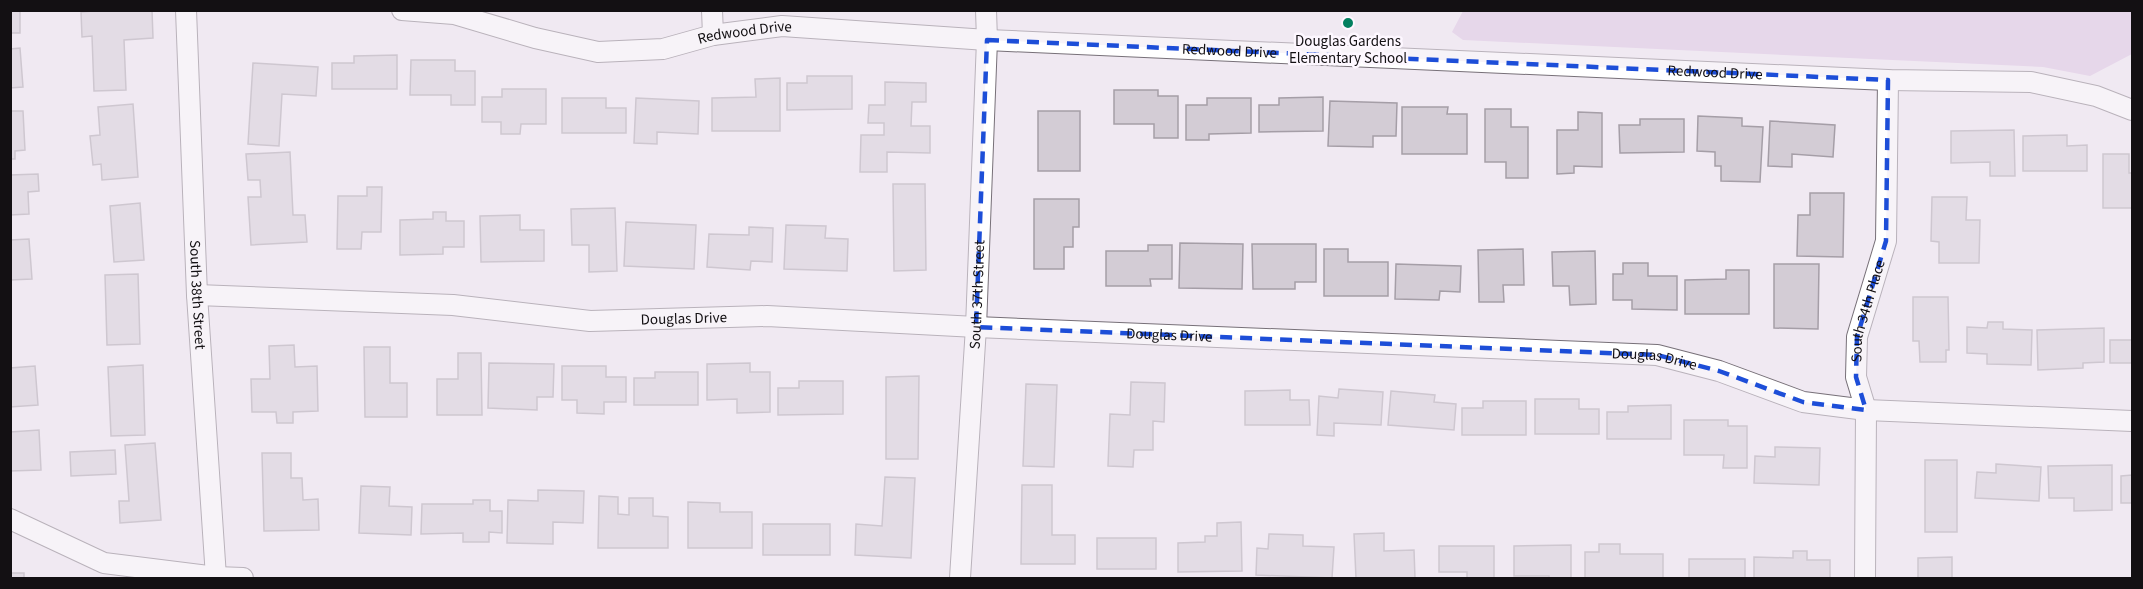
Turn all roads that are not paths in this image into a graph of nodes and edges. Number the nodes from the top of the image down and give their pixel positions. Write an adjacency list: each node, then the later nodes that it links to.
1 (186, 10): 10 (street, South 38th Street)
2 (402, 10): 5 (street, Redwood Drive)
3 (712, 10): 6 (street)
4 (986, 10): 7 (street, South 37th Street)
5 (454, 12): 6 (street, Redwood Drive)
6 (713, 35): 7 (street, Redwood Drive)
7 (987, 40): 8 (street, Redwood Drive); 11 (street, South 37th Street)
8 (1888, 80): 9 (street, Redwood Drive); 12 (street, South 34th Place)
9 (2133, 110)
10 (197, 295): 11 (street, Douglas Drive); 15 (street, South 38th Street)
11 (976, 327): 12 (street, Douglas Drive); 17 (street, South 37th Street)
12 (1866, 410): 13 (street, Douglas Drive); 18 (street, South 34th Place)
13 (2133, 421)
14 (10, 519): 15 (street)
15 (216, 577): 16 (street)
16 (243, 579)
17 (960, 579)
18 (1866, 579)

